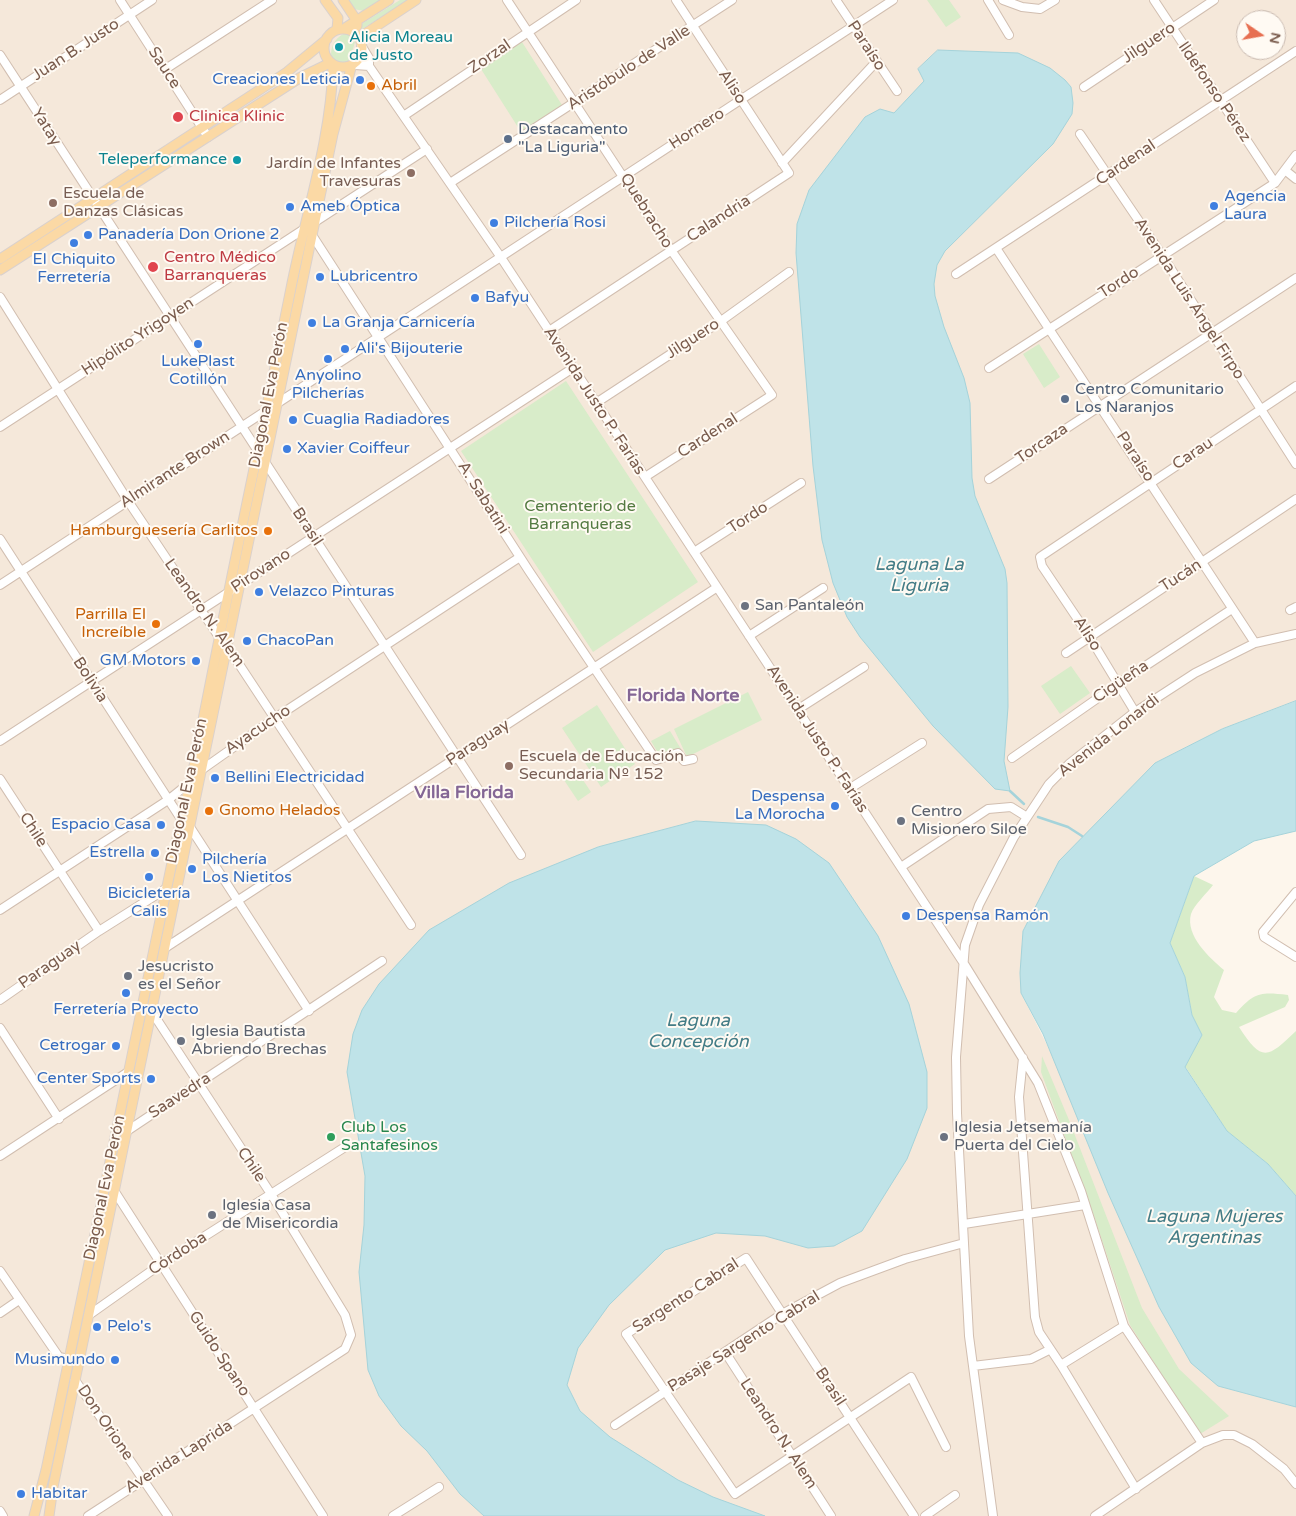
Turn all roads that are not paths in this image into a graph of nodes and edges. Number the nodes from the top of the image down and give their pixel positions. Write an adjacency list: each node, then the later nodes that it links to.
1 (120, 0): 19 (street, Sauce)
2 (152, 0): 19 (street, Juan B. Justo)
3 (272, 0): 35 (street)
4 (325, 0): 24 (main road)
5 (343, 0): 20 (main road)
6 (389, 0): 20 (main road)
7 (416, 0): 28 (main road)
8 (507, 0): 25 (street, Quebracho)
9 (576, 0): 25 (street, Zorzal)
10 (676, 0): 21 (street, Aliso)
11 (732, 0): 21 (street, Aristóbulo de Valle)
12 (836, 0): 22 (street, Paraíso)
13 (893, 0): 22 (street, Hornero)
14 (1003, 0): 15 (street)
15 (1054, 0)
16 (1154, 0): 23 (street, Ildefonso Pérez)
17 (1214, 0): 23 (street, Jilguero)
18 (991, 1): 26 (street)
19 (129, 15): 35 (street, Sauce); 36 (street, Juan B. Justo)
20 (357, 20): 24 (main road); 28 (main road)
21 (693, 26): 40 (street, Aliso); 42 (street, Aristóbulo de Valle)
22 (853, 26): 31 (street, Paraíso); 40 (street, Hornero)
23 (1172, 28): 37 (street, Jilguero); 41 (street, Ildefonso Pérez)
24 (341, 29): 27 (main road); 28 (main road)
25 (528, 31): 42 (street, Quebracho); 43 (street, Zorzal)
26 (1009, 34)
27 (327, 39): 32 (main road); 44 (main road)
28 (359, 39): 33 (main road); 34 (street, Avenida Justo P. Farías)
29 (1296, 51): 41 (street, Cardenal)
30 (0, 54): 36 (street, Yatay)
31 (876, 62): 38 (street, Paraíso); 49 (street)
32 (331, 65): 33 (main road); 46 (main road); 59 (main road, Diagonal Eva Perón)
33 (353, 66): 34 (street); 58 (main road, Diagonal Eva Perón)
34 (369, 66): 43 (street, Avenida Justo P. Farías)
35 (164, 70): 44 (street, Sauce)
36 (21, 86): 39 (street, Juan B. Justo); 57 (street, Yatay)
37 (1084, 87)
38 (897, 91)
39 (0, 100)
40 (741, 100): 49 (street, Aliso); 52 (street, Hornero)
41 (1220, 101): 53 (street, Cardenal); 56 (street, Ildefonso Pérez)
42 (576, 103): 52 (street, Quebracho); 55 (street, Aristóbulo de Valle)
43 (405, 115): 47 (street, Avenida Justo P. Farías)
44 (202, 127): 46 (street, Sauce); 57 (main road)
45 (1080, 134): 53 (street, Avenida Luis Ángel Firpo)
46 (208, 137): 57 (main road)
47 (427, 149): 55 (street, Avenida Justo P. Farías); 58 (street, Hipólito Yrigoyen)
48 (1296, 155): 50 (street, Tordo)
49 (782, 163): 51 (street, Aliso)
50 (1286, 171): 54 (street); 56 (street, Tordo)
51 (789, 174): 62 (street, Calandria)
52 (624, 176): 62 (street, Quebracho); 64 (street, Hornero)
53 (1108, 176): 61 (street, Cardenal); 63 (street, Avenida Luis Ángel Firpo)
54 (1296, 179)
55 (450, 183): 64 (street, Avenida Justo P. Farías)
56 (1275, 183): 63 (street, Tordo)
57 (96, 203): 65 (main road); 66 (main road); 71 (street, Brasil)
58 (315, 221): 59 (street, Hipólito Yrigoyen); 60 (main road, Diagonal Eva Perón)
59 (302, 230): 71 (street, Hipólito Yrigoyen); 85 (main road, Diagonal Eva Perón)
60 (312, 235): 76 (street, A. Sabatini); 82 (main road, Diagonal Eva Perón)
61 (996, 248): 68 (street, Cardenal); 73 (street, Paraíso)
62 (671, 250): 72 (street, Quebracho); 74 (street, Calandria)
63 (1162, 255): 73 (street, Tordo); 75 (street, Avenida Luis Ángel Firpo)
64 (500, 256): 74 (street, Avenida Justo P. Farías); 76 (street, Almirante Brown)
65 (0, 260)
66 (0, 270)
67 (789, 272): 72 (street, Jilguero)
68 (956, 274)
69 (1296, 278): 75 (street, Torcaza)
70 (0, 297): 80 (street, Leandro N. Alem)
71 (169, 316): 80 (street, Hipólito Yrigoyen); 87 (street, Brasil)
72 (721, 321): 81 (street, Quebracho); 83 (street, Jilguero)
73 (1049, 328): 78 (street, Tordo); 84 (street, Paraíso)
74 (549, 331): 77 (street, Avenida Justo P. Farías)
75 (1212, 334): 84 (street, Torcaza); 86 (street, Avenida Luis Ángel Firpo)
76 (379, 336): 82 (street, Almirante Brown); 89 (street, A. Sabatini)
77 (573, 368): 83 (street, Avenida Justo P. Farías); 89 (street, Pirovano)
78 (989, 368)
79 (1296, 386): 86 (street, Carau)
80 (58, 389): 88 (street, Hipólito Yrigoyen); 98 (street, Leandro N. Alem)
81 (772, 396): 93 (street, Cardenal)
82 (277, 403): 85 (street, Almirante Brown); 91 (main road, Diagonal Eva Perón)
83 (596, 403): 93 (street, Avenida Justo P. Farías)
84 (1100, 404): 94 (street, Torcaza); 95 (street, Paraíso)
85 (267, 409): 87 (street, Almirante Brown); 90 (main road, Diagonal Eva Perón)
86 (1260, 410): 92 (street, Avenida Luis Ángel Firpo); 95 (street, Carau)
87 (241, 426): 90 (street, Brasil); 98 (street, Almirante Brown)
88 (0, 427)
89 (450, 448): 99 (street, Pirovano); 102 (street, A. Sabatini)
90 (258, 452): 91 (street, Brasil); 110 (main road, Diagonal Eva Perón)
91 (265, 463): 99 (street, Brasil); 107 (main road, Diagonal Eva Perón)
92 (1296, 464)
93 (645, 477): 101 (street, Avenida Justo P. Farías)
94 (989, 479)
95 (1151, 482): 103 (street, Carau); 104 (street, Paraíso)
96 (801, 483): 101 (street, Tordo)
97 (1296, 499): 104 (street, Tucán)
98 (128, 501): 105 (street, Almirante Brown); 111 (street, Leandro N. Alem)
99 (313, 536): 107 (street, Pirovano); 119 (street, Brasil)
100 (0, 540): 105 (street, Bolivia)
101 (694, 552): 108 (street, Avenida Justo P. Farías)
102 (520, 557): 119 (street, Ayacucho); 121 (street, A. Sabatini)
103 (1040, 557): 115 (street, Aliso)
104 (1202, 562): 112 (street, Paraíso); 115 (street, Tucán)
105 (20, 571): 106 (street, Almirante Brown); 123 (street, Bolivia)
106 (0, 585)
107 (240, 585): 110 (street, Pirovano); 118 (main road, Diagonal Eva Perón)
108 (716, 588): 114 (street, Avenida Justo P. Farías); 121 (street, Paraguay)
109 (823, 588): 114 (street)
110 (228, 592): 111 (street, Pirovano); 116 (main road, Diagonal Eva Perón)
111 (200, 609): 116 (street, Leandro N. Alem); 123 (street, Pirovano)
112 (1232, 609): 117 (street, Paraíso); 124 (street, Cigüeña)
113 (1296, 634): 117 (street, Avenida Lonardi)
114 (749, 636): 125 (street, Avenida Justo P. Farías)
115 (1089, 636): 120 (street, Tucán); 124 (street, Aliso)
116 (219, 637): 118 (street, Leandro N. Alem); 135 (main road, Diagonal Eva Perón)
117 (1255, 643): 126 (street, Avenida Lonardi)
118 (227, 646): 127 (street, Leandro N. Alem); 133 (main road, Diagonal Eva Perón)
119 (385, 647): 127 (street, Ayacucho); 130 (street, Brasil)
120 (1066, 653)
121 (594, 668): 130 (street, Paraguay); 132 (street, A. Sabatini)
122 (864, 668): 125 (street)
123 (91, 682): 128 (street, Pirovano); 137 (street, Bolivia)
124 (1118, 684): 126 (street, Aliso); 131 (street, Cigüeña)
125 (797, 710): 136 (street, Avenida Justo P. Farías)
126 (1135, 712): 138 (street, Avenida Lonardi)
127 (275, 718): 133 (street, Ayacucho); 141 (street, Leandro N. Alem)
128 (0, 741)
129 (922, 742): 136 (street)
130 (457, 757): 141 (street, Paraguay); 142 (street, Brasil)
131 (1012, 758)
132 (693, 759)
133 (202, 769): 135 (street, Ayacucho); 140 (main road, Diagonal Eva Perón)
134 (0, 779): 144 (street, Chile)
135 (191, 782): 137 (street, Ayacucho); 139 (main road, Diagonal Eva Perón)
136 (849, 789): 143 (street, Avenida Justo P. Farías)
137 (168, 800): 139 (street, Bolivia); 144 (street, Ayacucho)
138 (1027, 817): 143 (street); 154 (street, Avenida Lonardi)
139 (181, 819): 145 (main road, Diagonal Eva Perón)
140 (190, 828): 147 (street); 151 (main road, Diagonal Eva Perón)
141 (348, 828): 147 (street, Paraguay); 149 (street, Leandro N. Alem)
142 (521, 855)
143 (900, 867): 154 (street, Avenida Justo P. Farías)
144 (60, 872): 148 (street, Ayacucho); 150 (street, Chile)
145 (167, 888): 150 (street, Paraguay); 160 (main road, Diagonal Eva Perón)
146 (1296, 892): 152 (street)
147 (238, 901): 151 (street, Paraguay); 156 (street)
148 (0, 910)
149 (411, 925)
150 (99, 930): 155 (street, Paraguay)
151 (165, 948): 157 (main road, Diagonal Eva Perón)
152 (1296, 956)
153 (382, 961): 156 (street, Saavedra)
154 (963, 962): 159 (street, Avenida Justo P. Farías); 170 (street, Avenida Lonardi)
155 (0, 1000)
156 (309, 1011): 161 (street, Saavedra)
157 (152, 1012): 161 (street, Chile); 163 (main road, Diagonal Eva Perón)
158 (0, 1028): 162 (street)
159 (1022, 1058): 168 (street, Avenida Justo P. Farías); 169 (street)
160 (128, 1072): 162 (street); 183 (main road, Diagonal Eva Perón)
161 (198, 1084): 163 (street, Saavedra); 167 (street, Chile)
162 (59, 1119): 165 (street)
163 (127, 1131): 166 (main road, Diagonal Eva Perón)
164 (345, 1148): 167 (street, Córdoba)
165 (0, 1156)
166 (115, 1192): 173 (street, Guido Spano); 178 (main road, Diagonal Eva Perón)
167 (270, 1194): 173 (street, Córdoba); 180 (street, Chile)
168 (1085, 1205): 169 (street); 179 (street, Avenida Justo P. Farías)
169 (1027, 1213): 170 (street); 181 (street)
170 (964, 1224): 171 (street, Avenida Lonardi)
171 (964, 1243): 177 (street, Pasaje Sargento Cabral); 185 (street, Avenida Lonardi)
172 (746, 1258): 177 (street, Brasil); 187 (street, Sargento Cabral)
173 (162, 1264): 178 (street, Córdoba); 188 (street, Guido Spano)
174 (0, 1271): 175 (street)
175 (19, 1300): 176 (street); 183 (street)
176 (0, 1313)
177 (782, 1314): 182 (street, Pasaje Sargento Cabral); 189 (street, Brasil)
178 (89, 1315): 186 (main road, Diagonal Eva Perón)
179 (1124, 1326): 184 (street); 191 (street, Avenida Justo P. Farías)
180 (345, 1349): 188 (street, Avenida Laprida)
181 (1049, 1350): 184 (street); 185 (street)
182 (725, 1352): 187 (street, Pasaje Sargento Cabral); 193 (street, Leandro N. Alem)
183 (69, 1359): 201 (main road, Diagonal Eva Perón)
184 (1061, 1365): 197 (street)
185 (973, 1366): 210 (street, Avenida Lonardi)
186 (76, 1380): 194 (street, Don Orione); 202 (main road, Diagonal Eva Perón)
187 (665, 1391): 190 (street, Pasaje Sargento Cabral); 193 (street)
188 (254, 1410): 194 (street, Avenida Laprida); 205 (street, Guido Spano)
189 (851, 1418): 192 (street); 193 (street); 208 (street, Brasil)
190 (615, 1425)
191 (1202, 1443): 195 (street); 197 (street)
192 (946, 1447)
193 (793, 1456): 207 (street, Leandro N. Alem)
194 (144, 1479): 203 (street, Avenida Laprida); 204 (street, Don Orione)
195 (1296, 1484)
196 (439, 1487): 206 (street)
197 (1136, 1489): 211 (street)
198 (955, 1495): 209 (street)
199 (0, 1512): 200 (street)
200 (3, 1516)
201 (34, 1516)
202 (50, 1516)
203 (88, 1516)
204 (168, 1516)
205 (324, 1516)
206 (393, 1516)
207 (831, 1516)
208 (914, 1516)
209 (925, 1516)
210 (993, 1516)
211 (1095, 1516)

